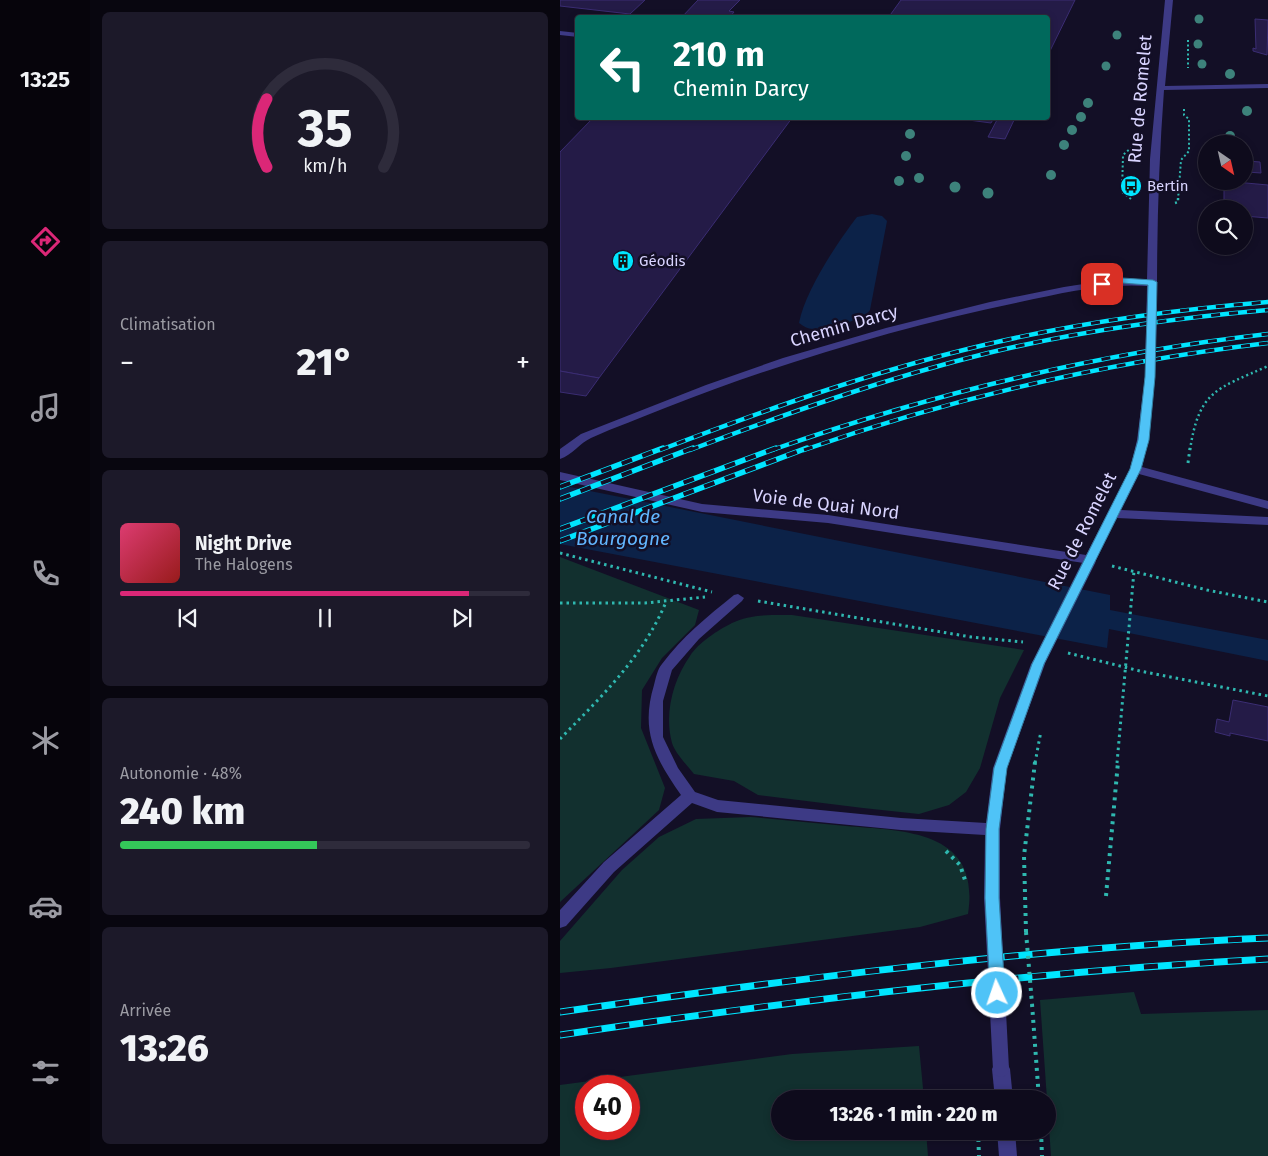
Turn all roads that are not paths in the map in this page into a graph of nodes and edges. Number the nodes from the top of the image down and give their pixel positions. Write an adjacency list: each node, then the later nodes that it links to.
1 (1169, 0): 5 (street, Rue de Romelet)
2 (560, 33): 3 (street)
3 (575, 35)
4 (1268, 86): 5 (street)
5 (1161, 88): 6 (street, Rue de Romelet)
6 (1153, 282): 7 (street, Chemin Darcy); 8 (street, Rue de Romelet)
7 (560, 455)
8 (1136, 469): 10 (street); 11 (street, Rue de Romelet)
9 (560, 476): 13 (street, Voie de Quai Nord)
10 (1268, 505)
11 (1115, 514): 12 (street); 13 (street, Rue de Romelet)
12 (1268, 521)
13 (1090, 560): 16 (street, Rue de Romelet, bridge)
14 (738, 598): 15 (street)
15 (690, 796): 16 (street); 17 (street)
16 (993, 829): 18 (street, Rue de Romelet, bridge)
17 (560, 921)
18 (1003, 1090)
19 (1007, 1140): 20 (street)
20 (1008, 1156)

